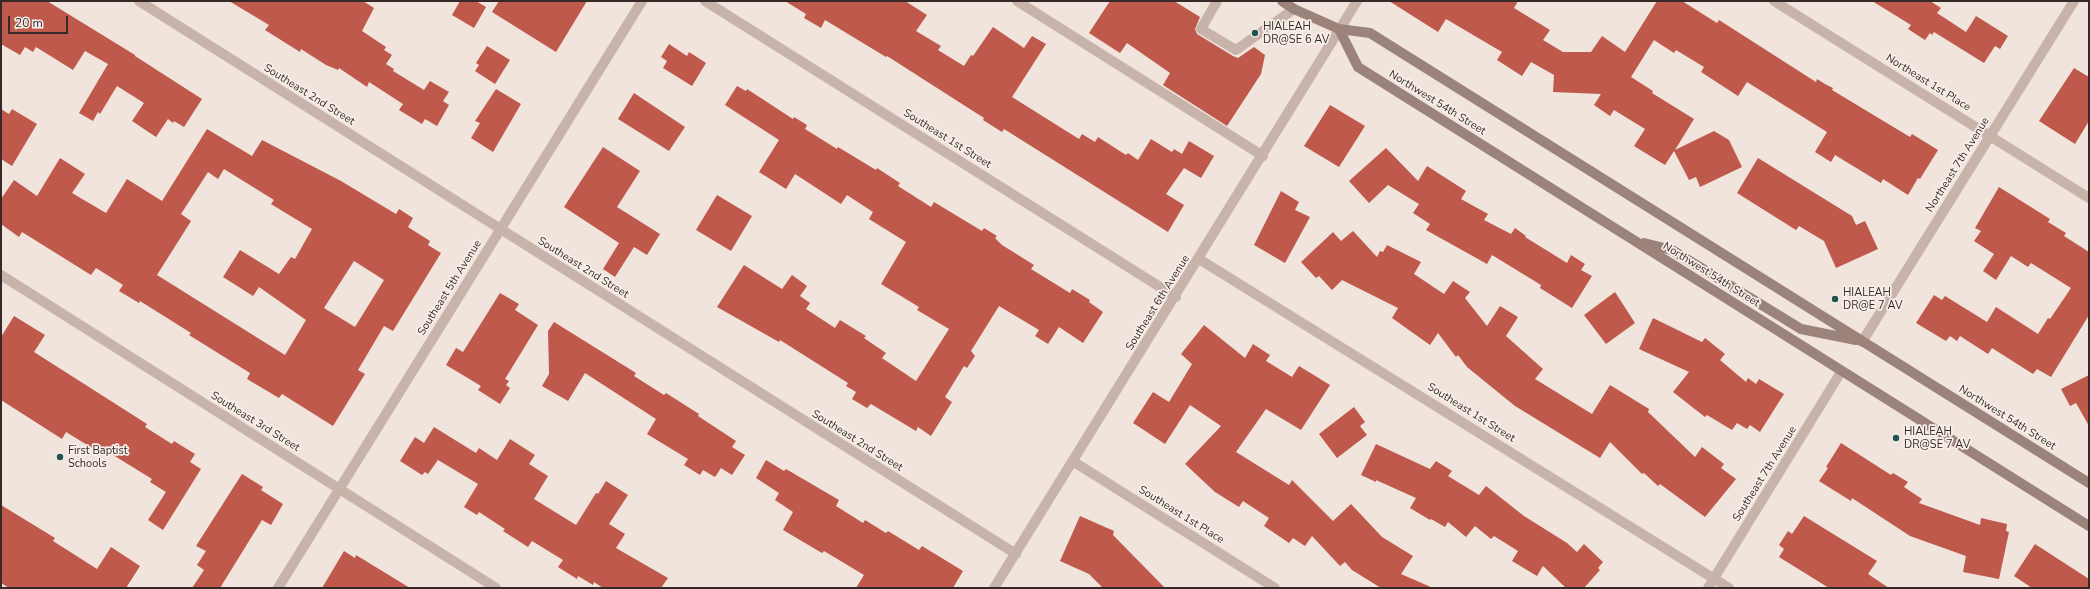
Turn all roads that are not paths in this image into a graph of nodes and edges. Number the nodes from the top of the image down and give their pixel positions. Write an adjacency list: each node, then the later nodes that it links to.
1 (139, 1): 15 (street, Southeast 2nd Street)
2 (642, 1): 15 (street, Southeast 5th Avenue)
3 (705, 1): 19 (street, Southeast 1st Street)
4 (1017, 1): 13 (street)
5 (1217, 1): 10 (street)
6 (1282, 1): 10 (main road, Northwest 54th Street)
7 (1357, 1): 11 (street, Southeast 6th Avenue)
8 (1774, 1): 12 (street, Northeast 1st Place)
9 (2074, 1): 12 (street, Northeast 7th Avenue)
10 (1294, 9): 11 (main road, Northwest 54th Street)
11 (1339, 29): 13 (street, Southeast 6th Avenue); 16 (main road, Northwest 54th Street); 20 (main road, Northwest 54th Street)
12 (1991, 136): 14 (street, Northeast 1st Place); 20 (street, Northeast 7th Avenue)
13 (1263, 156): 17 (street, Southeast 6th Avenue)
14 (2089, 198)
15 (500, 230): 24 (street, Southeast 5th Avenue); 26 (street, Southeast 2nd Street)
16 (1634, 241): 20 (main road); 21 (main road, Northwest 54th Street)
17 (1199, 259): 19 (street, Southeast 6th Avenue); 27 (street, Southeast 1st Street)
18 (1, 275): 24 (street, Southeast 3rd Street)
19 (1176, 297): 22 (street, Southeast 6th Avenue)
20 (1862, 342): 23 (main road, Northwest 54th Street)
21 (1842, 372): 25 (main road, Northwest 54th Street); 27 (street, Southeast 7th Avenue)
22 (1074, 462): 26 (street, Southeast 6th Avenue); 31 (street, Southeast 1st Place)
23 (2089, 483)
24 (339, 489): 28 (street, Southeast 5th Avenue); 29 (street, Southeast 3rd Street)
25 (2089, 526)
26 (1016, 554): 30 (street, Southeast 6th Avenue)
27 (1714, 578): 32 (street, Southeast 7th Avenue); 33 (street, Southeast 1st Street)
28 (278, 588)
29 (496, 588)
30 (994, 588)
31 (1275, 588)
32 (1708, 588)
33 (1729, 588)

